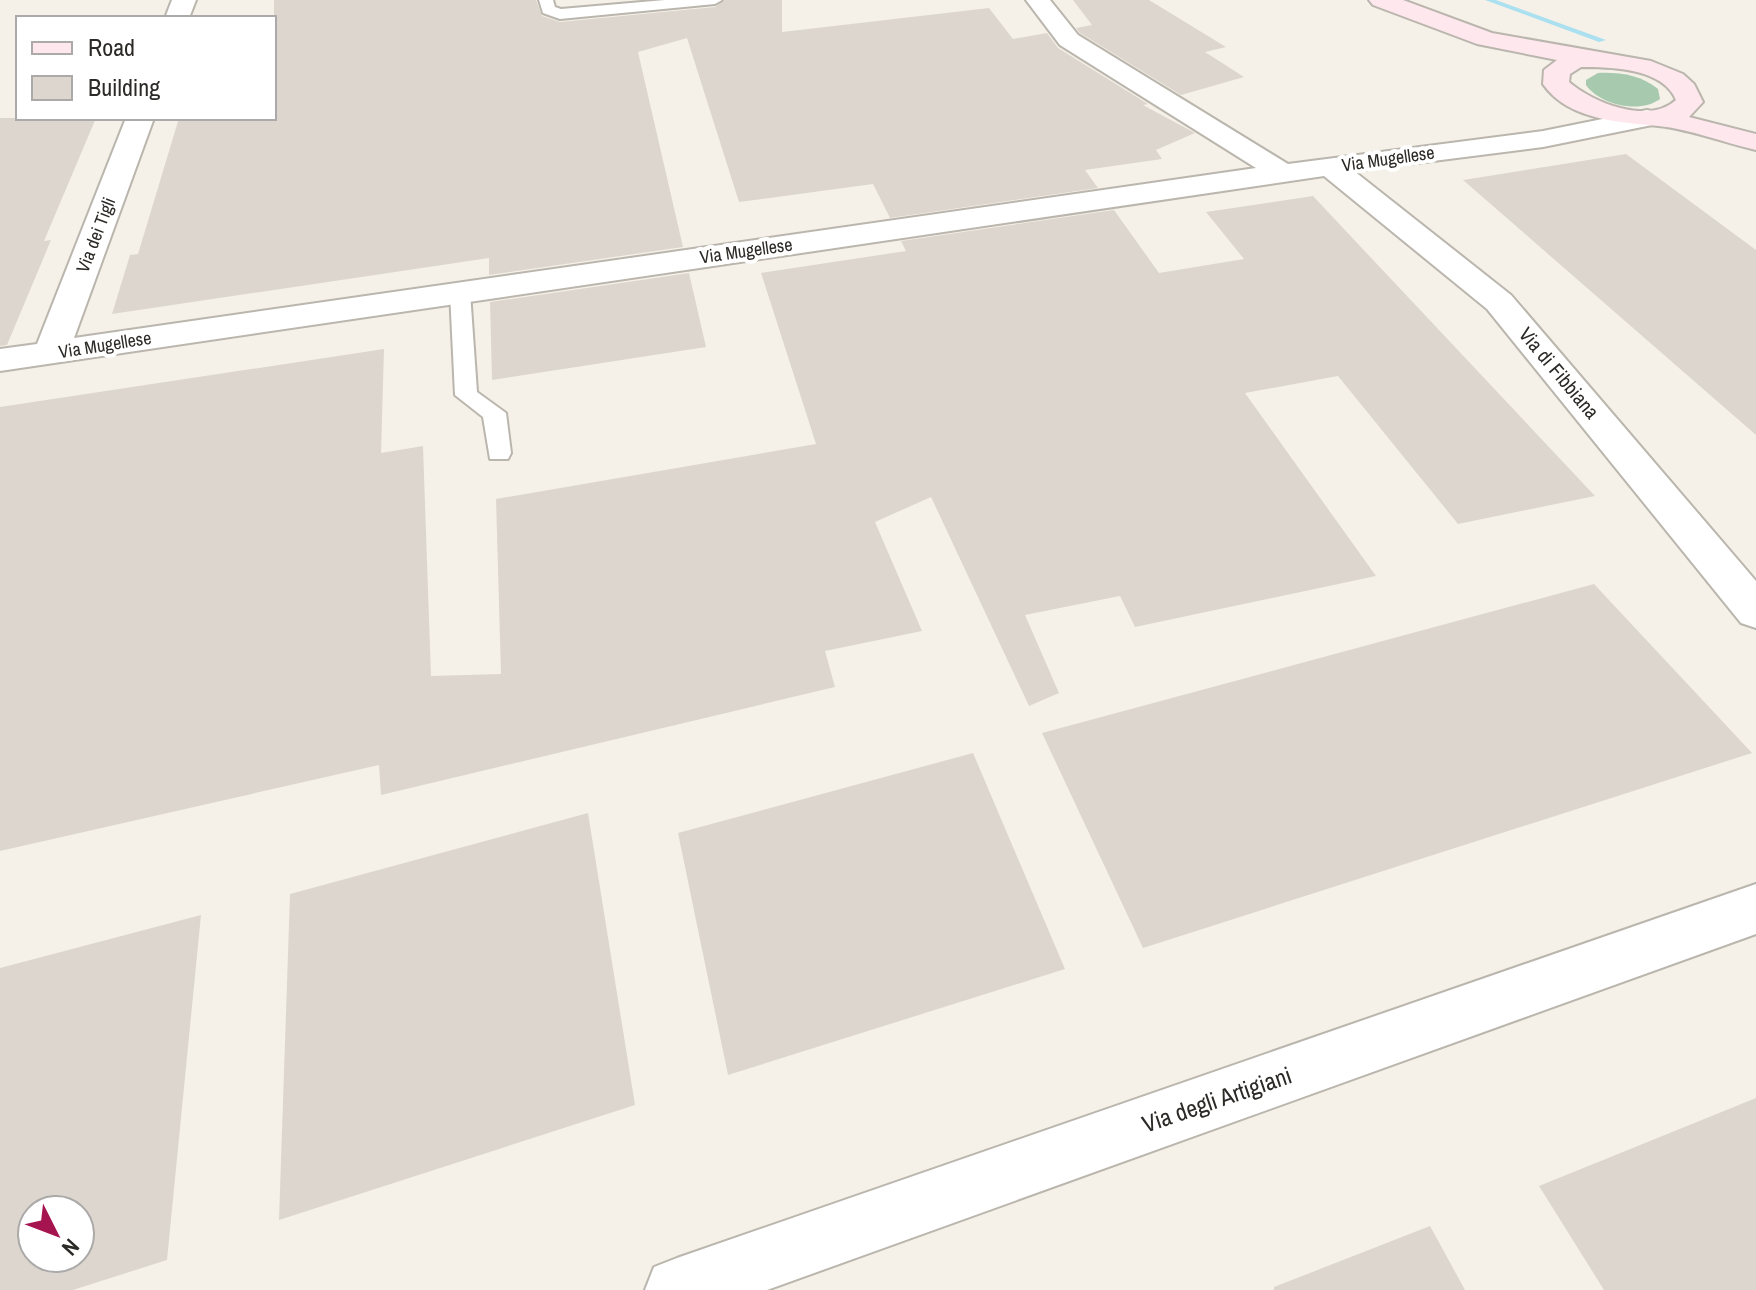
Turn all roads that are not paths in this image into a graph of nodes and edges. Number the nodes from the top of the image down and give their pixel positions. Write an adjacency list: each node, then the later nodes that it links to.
1 (546, 0): 2 (lane)
2 (715, 0)
3 (1038, 0): 15 (street)
4 (1381, 0): 5 (main road)
5 (1486, 39): 6 (main road); 7 (main road)
6 (1592, 59): 7 (main road); 8 (main road)
7 (1558, 84): 9 (main road); 13 (street, Via Mugellese)
8 (1690, 102): 9 (main road); 11 (main road)
9 (1653, 118): 12 (main road); 13 (street, Via Mugellese)
10 (139, 120): 17 (street, Via dei Tigli)
11 (1756, 134)
12 (1756, 142)
13 (1493, 144): 14 (street, Via Mugellese)
14 (1331, 167): 15 (street, Via Mugellese); 20 (street, Via di Fibbiana)
15 (1285, 174): 16 (street, Via Mugellese)
16 (460, 292): 17 (street, Via Mugellese); 19 (lane)
17 (51, 353): 18 (street, Via Mugellese)
18 (0, 360)
19 (499, 453)
20 (1756, 611)
21 (1756, 909): 22 (street, Via degli Artigiani)
22 (677, 1290)

